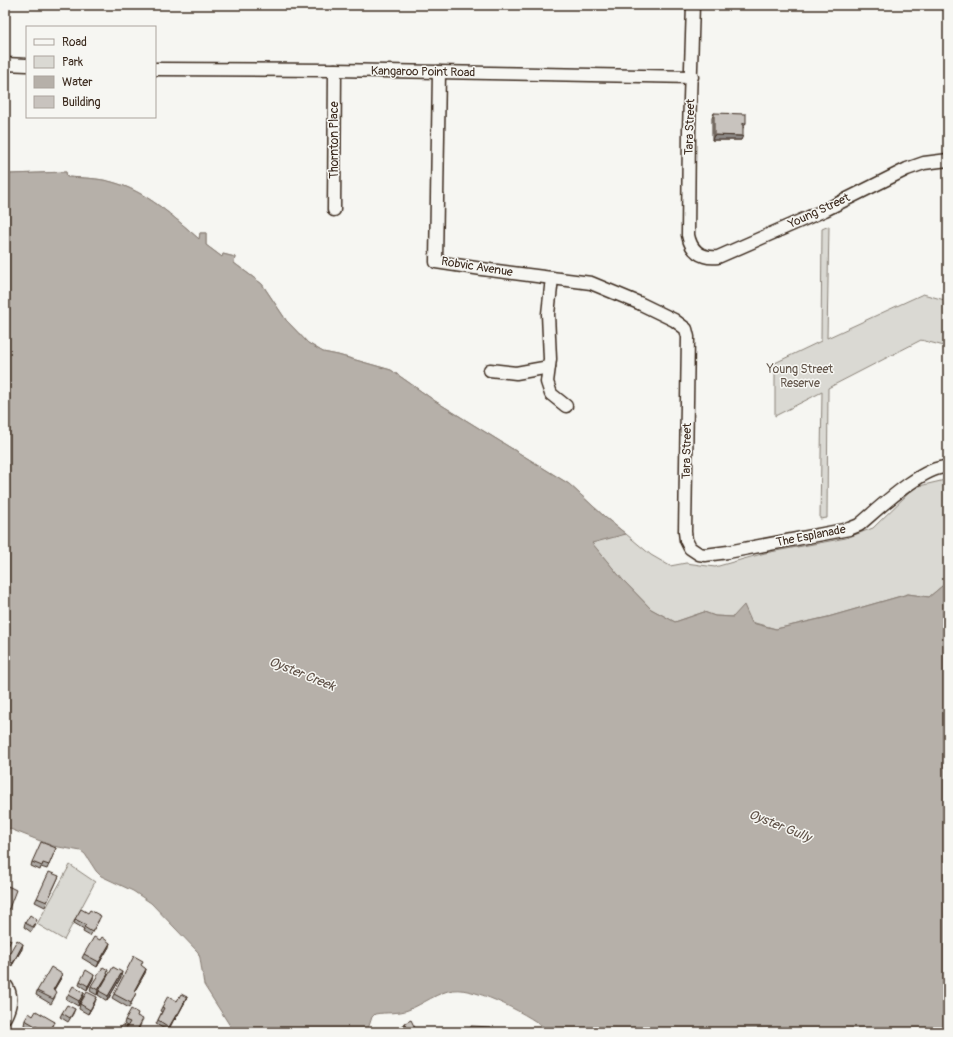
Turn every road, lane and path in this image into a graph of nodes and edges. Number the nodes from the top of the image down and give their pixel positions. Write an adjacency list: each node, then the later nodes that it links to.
1 (693, 5): 7 (street, Tara Street)
2 (5, 64): 3 (street)
3 (26, 65)
4 (156, 69): 5 (street, Kangaroo Point Road)
5 (335, 70): 6 (street, Kangaroo Point Road); 9 (street, Thornton Place)
6 (439, 72): 7 (street, Kangaroo Point Road); 11 (street, Robvic Avenue)
7 (692, 77): 10 (street, Tara Street)
8 (948, 160): 10 (street, Young Street)
9 (334, 210)
10 (693, 248)
11 (552, 278): 12 (street, Robvic Avenue); 13 (street)
12 (674, 320): 17 (street, Tara Street)
13 (549, 367): 14 (street); 15 (street)
14 (490, 370)
15 (566, 406)
16 (948, 467): 17 (street, The Esplanade)
17 (686, 540)
18 (7, 988): 19 (street)
19 (5, 1017)

